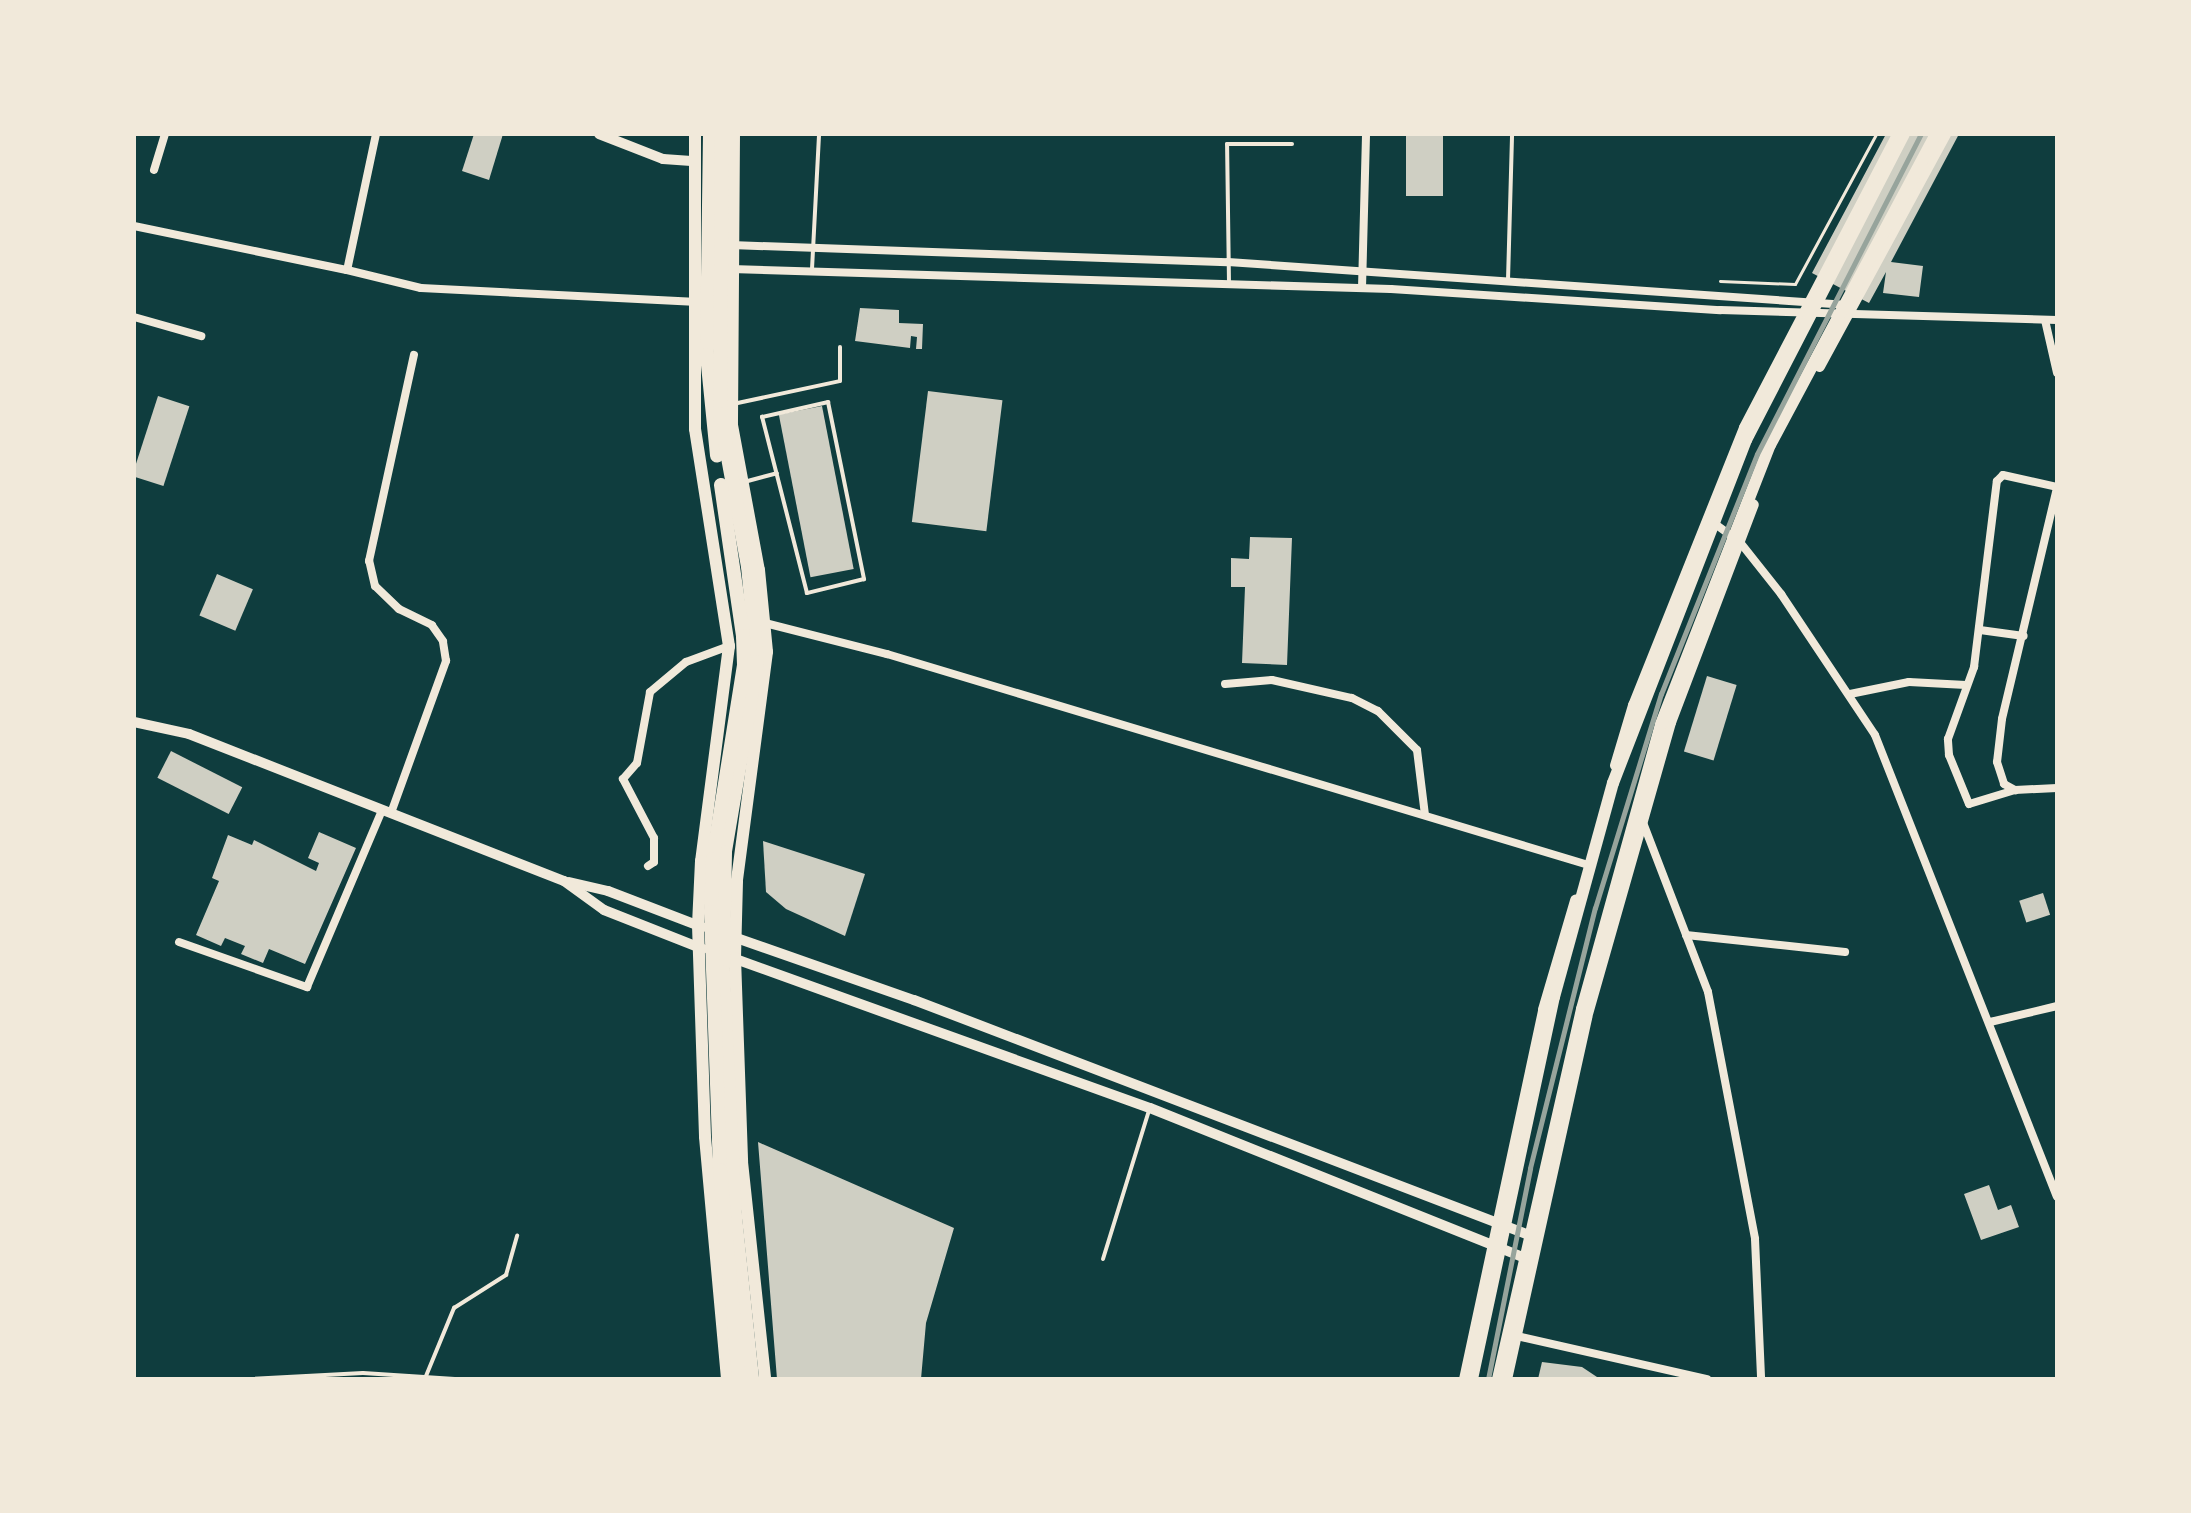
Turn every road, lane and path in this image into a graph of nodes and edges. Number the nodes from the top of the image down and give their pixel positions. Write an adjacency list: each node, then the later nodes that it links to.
1 (165, 134): 18 (street)
2 (376, 134): 27 (street)
3 (599, 134): 17 (street)
4 (695, 134): 17 (main road)
5 (710, 134): 87 (highway)
6 (722, 134): 88 (highway)
7 (734, 134): 21 (main road)
8 (819, 134): 22 (lane)
9 (1366, 134): 28 (street)
10 (1512, 134): 30 (lane)
11 (1876, 134): 31 (path)
12 (1897, 134): 34 (main road)
13 (1904, 134): 91 (main road)
14 (1936, 134): 92 (main road)
15 (1945, 134): 35 (main road)
16 (1292, 144): 23 (lane)
17 (695, 161): 20 (main road)
18 (154, 170)
19 (134, 226): 27 (street)
20 (694, 244): 21 (street); 24 (main road)
21 (732, 245): 22 (street); 25 (main road)
22 (813, 245): 23 (street); 26 (lane)
23 (1228, 262): 28 (street); 29 (lane)
24 (694, 268): 25 (street); 33 (main road)
25 (732, 269): 26 (street); 43 (main road)
26 (812, 269): 29 (street)
27 (347, 270): 33 (street)
28 (1362, 272): 30 (street); 32 (street)
29 (1229, 283): 32 (street)
30 (1508, 283): 34 (street)
31 (1795, 284)
32 (1362, 288): 34 (street)
33 (693, 302): 52 (main road)
34 (1807, 308): 35 (street); 47 (main road)
35 (1849, 310): 37 (street); 48 (main road)
36 (134, 317): 39 (street)
37 (2045, 320): 38 (street); 42 (street)
38 (2057, 320)
39 (201, 336)
40 (840, 347): 43 (lane)
41 (414, 355): 59 (street)
42 (2057, 373)
43 (730, 404): 45 (main road)
44 (777, 473): 44 (lane); 45 (lane)
45 (741, 483): 49 (main road)
46 (2057, 487): 50 (street); 51 (street)
47 (1707, 518): 48 (street); 62 (main road)
48 (1739, 541): 55 (street); 61 (main road)
49 (765, 623): 60 (street); 67 (main road)
50 (1980, 630): 51 (street); 54 (street)
51 (2024, 636): 58 (street)
52 (729, 646): 63 (street); 65 (main road)
53 (1225, 684): 60 (street)
54 (1966, 685): 55 (street); 58 (street)
55 (1850, 694): 73 (street)
56 (134, 722): 59 (street)
57 (2057, 788): 58 (street)
58 (2015, 790)
59 (386, 811): 64 (street); 68 (street)
60 (1425, 815): 62 (street)
61 (1642, 819): 66 (street); 78 (main road)
62 (1585, 864): 76 (main road)
63 (648, 866)
64 (564, 881): 65 (street); 69 (street)
65 (698, 925): 67 (street); 69 (main road)
66 (1686, 935): 70 (street); 95 (street)
67 (736, 938): 71 (main road); 76 (street)
68 (179, 942)
69 (698, 948): 71 (street); 86 (main road)
70 (1845, 952)
71 (735, 958): 74 (street); 89 (main road)
72 (2057, 1006): 73 (street)
73 (1990, 1022): 75 (street)
74 (1150, 1108): 79 (street); 80 (lane)
75 (2057, 1196)
76 (1497, 1223): 78 (street); 79 (main road)
77 (517, 1236): 83 (lane)
78 (1537, 1238): 81 (main road)
79 (1492, 1245): 81 (street); 90 (main road)
80 (1103, 1259)
81 (1532, 1261): 82 (main road)
82 (1517, 1336): 93 (main road); 94 (street)
83 (426, 1376): 84 (lane); 85 (lane)
84 (249, 1379)
85 (455, 1379)
86 (727, 1379)
87 (739, 1379)
88 (752, 1379)
89 (765, 1379)
90 (1464, 1379)
91 (1472, 1379)
92 (1498, 1379)
93 (1506, 1379)
94 (1707, 1379)
95 (1761, 1379)

